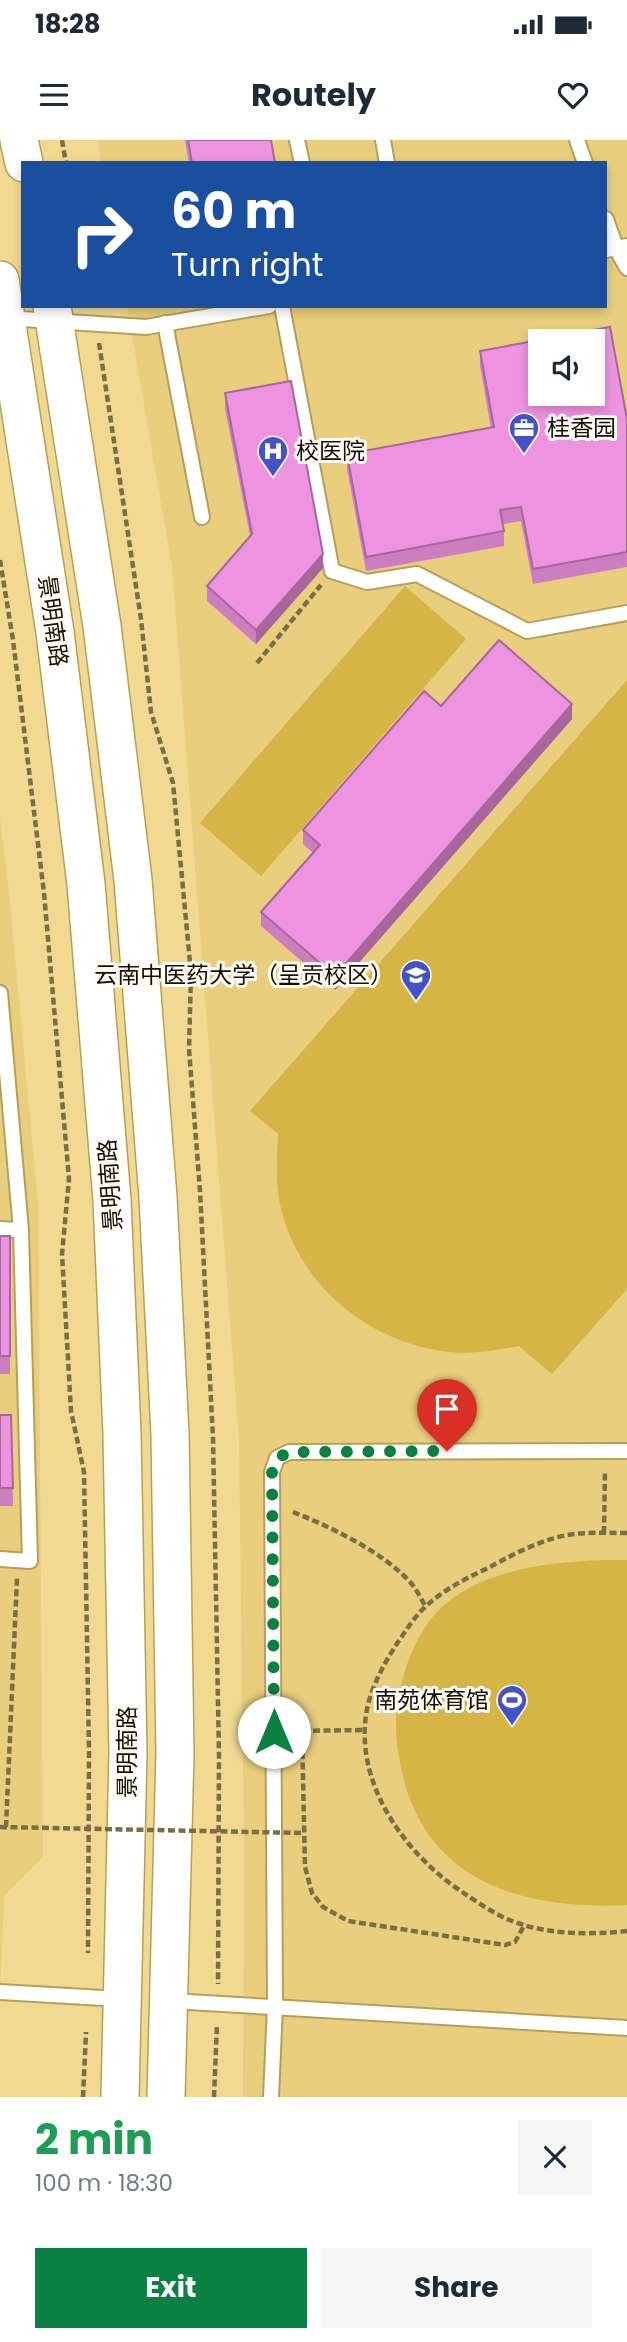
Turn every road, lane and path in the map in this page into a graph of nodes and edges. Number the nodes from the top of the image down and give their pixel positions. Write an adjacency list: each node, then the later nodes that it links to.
1 (19, 140): 6 (street)
2 (62, 140): 7 (path)
3 (297, 140): 8 (lane)
4 (383, 140): 9 (lane)
5 (577, 140): 10 (lane)
6 (24, 161)
7 (66, 161)
8 (302, 161)
9 (387, 161)
10 (584, 161)
11 (607, 222): 12 (lane)
12 (616, 248): 13 (lane)
13 (627, 268)
14 (0, 280): 18 (street, 景明南路)
15 (257, 308): 19 (lane)
16 (282, 308): 22 (lane)
17 (53, 314): 18 (lane); 19 (lane); 46 (street, 景明南路)
18 (6, 318): 45 (street, 景明南路)
19 (165, 323): 20 (lane)
20 (202, 517)
21 (0, 560): 45 (path)
22 (332, 571): 23 (lane); 24 (path)
23 (627, 613)
24 (257, 663)
25 (0, 993): 26 (lane)
26 (5, 1096): 28 (lane)
27 (0, 1230): 28 (lane)
28 (21, 1230): 35 (lane)
29 (605, 1451): 30 (lane); 31 (lane); 32 (path)
30 (627, 1451)
31 (272, 1512): 36 (path); 39 (lane)
32 (604, 1533): 33 (path); 36 (path)
33 (627, 1533)
34 (0, 1559): 35 (lane)
35 (18, 1560): 40 (path)
36 (426, 1607): 37 (path)
37 (365, 1730): 38 (path); 42 (path)
38 (302, 1731): 39 (path); 41 (path)
39 (274, 1732): 47 (lane)
40 (3, 1827): 41 (path, bridge)
41 (304, 1833): 42 (path)
42 (525, 1924): 43 (path)
43 (627, 1931)
44 (0, 1992): 45 (lane)
45 (105, 1998): 49 (path); 50 (street, 景明南路)
46 (169, 2001): 47 (lane); 51 (street, 景明南路)
47 (275, 2006): 48 (lane); 52 (lane)
48 (627, 2028)
49 (83, 2097)
50 (120, 2097)
51 (166, 2097)
52 (271, 2097)

